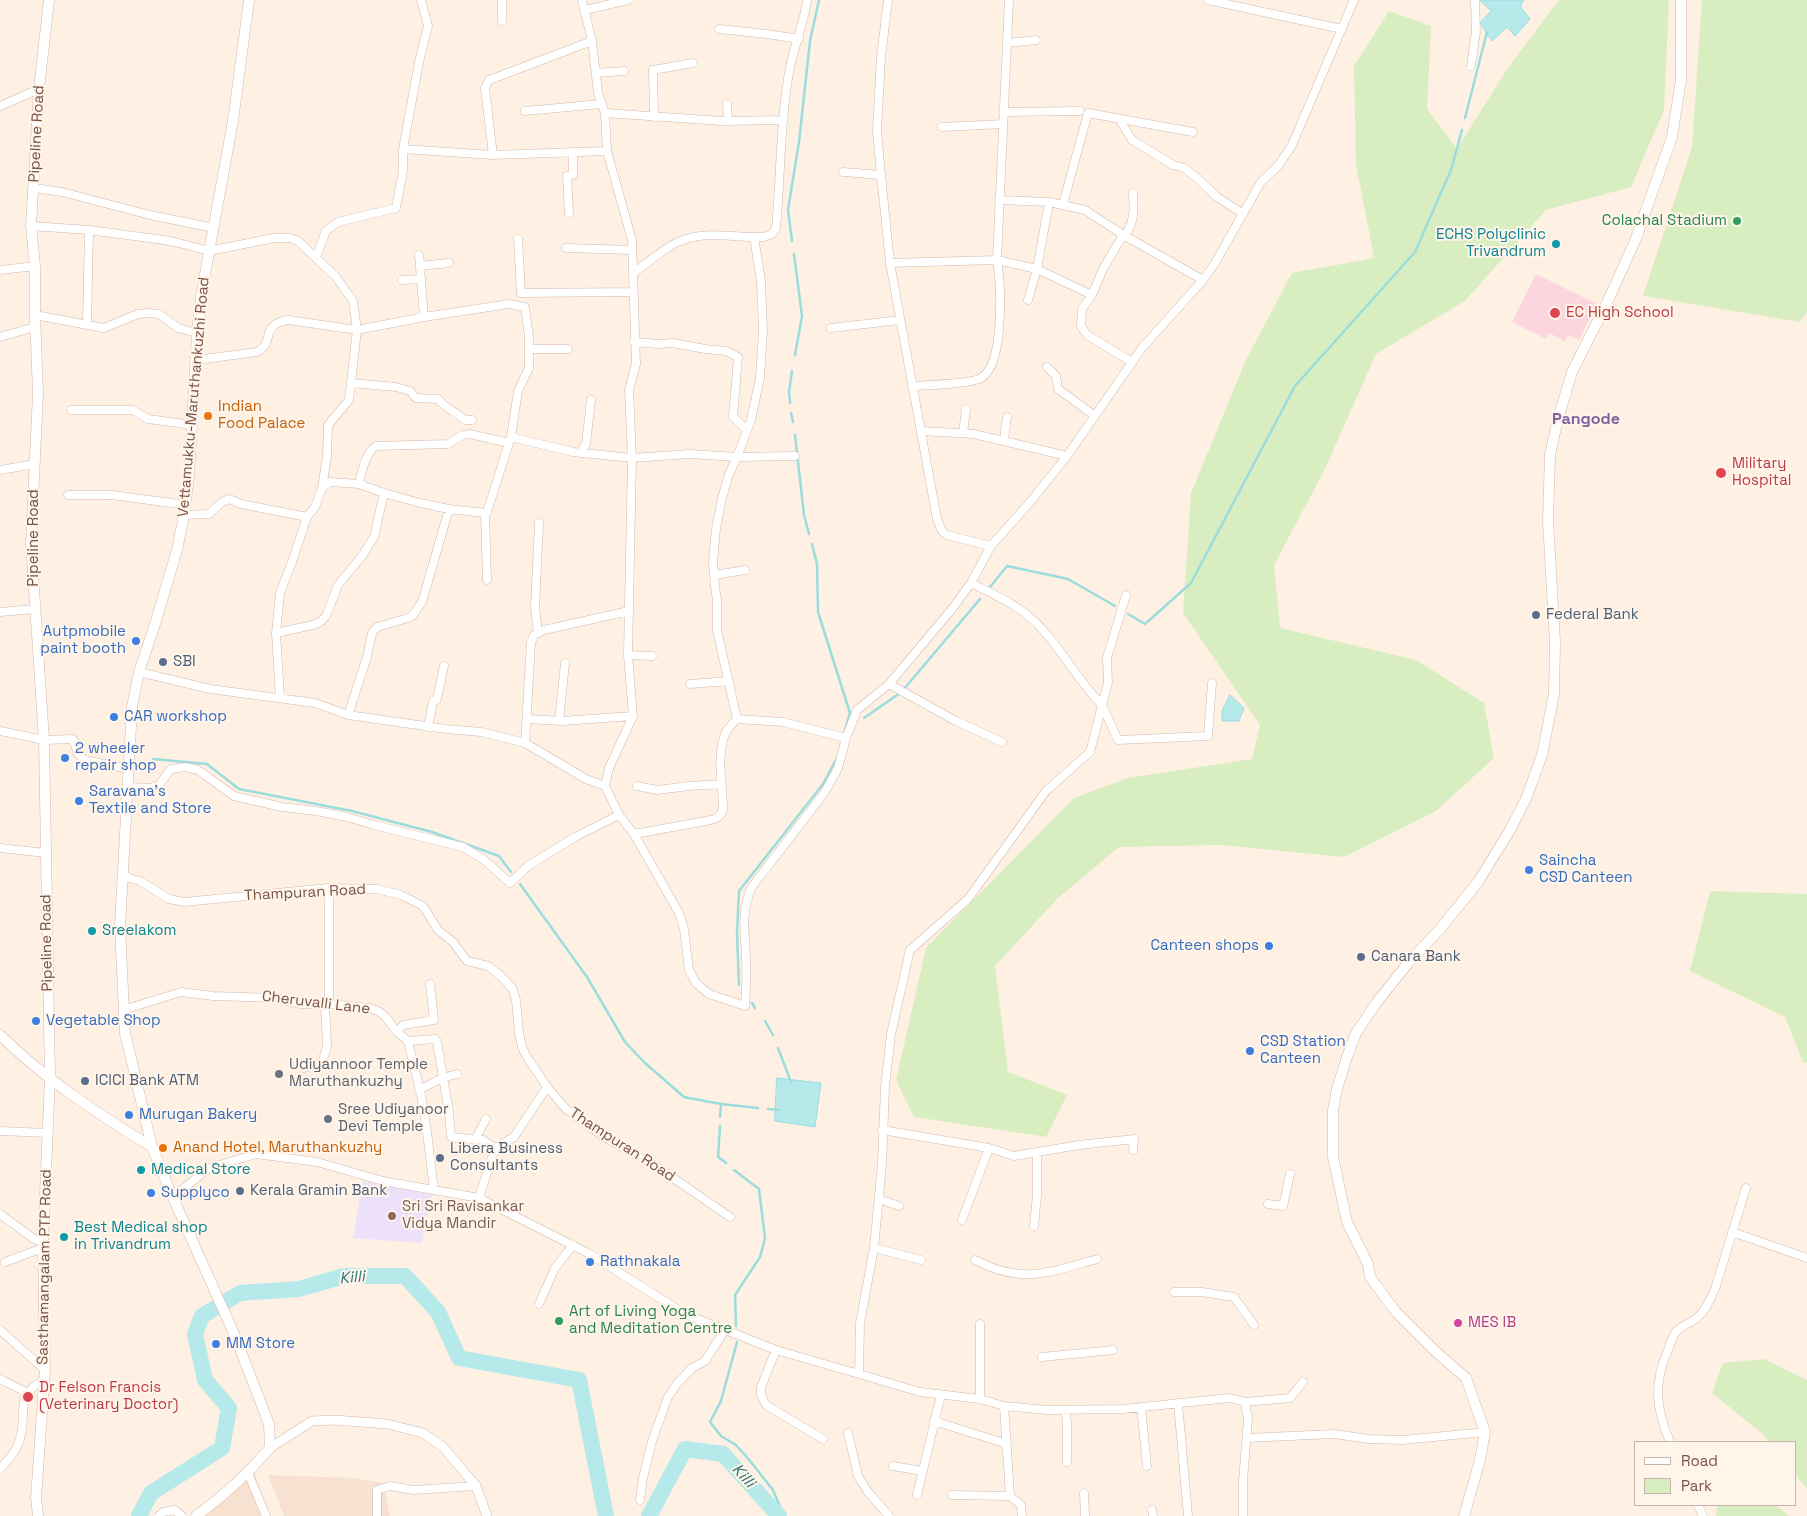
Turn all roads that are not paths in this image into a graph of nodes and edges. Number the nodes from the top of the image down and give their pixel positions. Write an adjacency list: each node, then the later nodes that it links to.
1 (49, 0): 26 (main road, Pipeline Road)
2 (249, 0): 55 (main road, Vettamukku-Maruthankuzhi Road)
3 (421, 0): 41 (street)
4 (502, 0): 15 (street)
5 (582, 0): 14 (street)
6 (628, 0): 14 (street)
7 (807, 0): 18 (street)
8 (888, 0): 46 (street)
9 (1009, 0): 21 (street)
10 (1208, 0): 17 (street)
11 (1354, 0): 17 (street)
12 (1475, 0): 23 (street)
13 (1681, 0): 233 (main road)
14 (585, 10): 20 (street)
15 (502, 21)
16 (719, 29): 18 (street)
17 (1342, 29): 53 (street)
18 (799, 39): 36 (street)
19 (1036, 40): 21 (street)
20 (592, 42): 25 (street); 44 (street)
21 (1008, 43): 32 (street)
22 (693, 63): 34 (street)
23 (1471, 66)
24 (624, 71): 25 (street)
25 (596, 72): 27 (street)
26 (39, 89): 29 (street); 47 (main road, Pipeline Road)
27 (601, 104): 30 (street); 33 (street)
28 (727, 104): 37 (street)
29 (0, 106)
30 (525, 111)
31 (1080, 111): 32 (street)
32 (1003, 112): 38 (street)
33 (605, 113): 34 (street); 42 (street)
34 (654, 117): 37 (street)
35 (1119, 119): 40 (street); 51 (street); 53 (street)
36 (783, 120): 37 (street); 59 (street)
37 (728, 121)
38 (1003, 124): 39 (street); 49 (street)
39 (942, 127)
40 (1193, 132)
41 (404, 149): 44 (street); 64 (street)
42 (606, 151): 43 (street); 61 (street)
43 (573, 152): 44 (street); 52 (street)
44 (493, 155)
45 (843, 172): 46 (street)
46 (881, 175): 67 (street)
47 (34, 188): 54 (main road, Pipeline Road); 55 (street)
48 (1133, 193): 57 (street)
49 (999, 200): 50 (street); 65 (street)
50 (1048, 202): 51 (street); 70 (street)
51 (1063, 204): 57 (street)
52 (569, 213)
53 (1243, 214): 75 (street)
54 (31, 226): 56 (street); 68 (main road, Pipeline Road)
55 (214, 228): 62 (main road, Vettamukku-Maruthankuzhi Road)
56 (89, 230): 62 (street); 82 (street)
57 (1124, 235): 75 (street); 77 (street)
58 (518, 238): 76 (street)
59 (754, 238): 72 (street); 103 (street)
60 (566, 248): 61 (street)
61 (632, 250): 72 (street)
62 (209, 251): 64 (street); 86 (main road, Vettamukku-Maruthankuzhi Road)
63 (419, 255): 69 (street)
64 (316, 258): 85 (street)
65 (997, 260): 67 (street); 70 (street); 95 (street)
66 (449, 263): 69 (street)
67 (890, 263): 81 (street)
68 (35, 266): 71 (street); 79 (main road, Pipeline Road)
69 (420, 266): 73 (street)
70 (1037, 269): 77 (street); 78 (street)
71 (0, 270)
72 (633, 273): 76 (street)
73 (421, 278): 74 (street); 80 (street)
74 (402, 280)
75 (1202, 280): 92 (street)
76 (633, 292): 88 (street)
77 (1092, 295): 92 (street)
78 (1028, 300)
79 (35, 315): 82 (street); 83 (main road, Pipeline Road)
80 (424, 317): 85 (street); 89 (street)
81 (900, 320): 84 (street); 95 (street)
82 (87, 325): 86 (street)
83 (35, 326): 87 (street); 113 (main road, Pipeline Road)
84 (832, 328)
85 (357, 330): 91 (street); 94 (street)
86 (197, 333): 91 (main road, Vettamukku-Maruthankuzhi Road)
87 (0, 337)
88 (634, 342): 103 (street); 112 (street)
89 (529, 349): 90 (street); 106 (street)
90 (568, 349)
91 (196, 360): 102 (main road, Vettamukku-Maruthankuzhi Road)
92 (1132, 362): 99 (street)
93 (1047, 367): 99 (street)
94 (352, 383): 101 (street); 116 (street)
95 (912, 386): 104 (street)
96 (591, 400): 108 (street)
97 (966, 409): 105 (street)
98 (71, 410): 102 (street)
99 (1095, 416): 110 (street)
100 (1007, 417): 107 (street)
101 (472, 420)
102 (192, 425): 120 (main road, Vettamukku-Maruthankuzhi Road)
103 (747, 430): 111 (street)
104 (922, 431): 105 (street); 124 (street)
105 (963, 433): 107 (street)
106 (510, 440): 108 (street); 115 (street); 121 (street)
107 (1004, 440): 110 (street)
108 (580, 453): 112 (street)
109 (795, 456): 111 (street)
110 (1067, 456): 124 (street)
111 (737, 457): 112 (street); 126 (street)
112 (632, 458): 131 (street)
113 (35, 464): 114 (street); 130 (main road, Pipeline Road)
114 (0, 470)
115 (359, 484): 116 (street); 117 (street)
116 (322, 488): 122 (street)
117 (384, 493): 119 (street); 133 (street)
118 (68, 495): 120 (street)
119 (449, 509): 121 (street); 146 (street)
120 (185, 510): 122 (street); 139 (main road, Vettamukku-Maruthankuzhi Road)
121 (485, 513): 127 (street)
122 (306, 517): 133 (street)
123 (539, 524): 134 (street)
124 (991, 546): 128 (street)
125 (745, 570): 126 (street)
126 (714, 575): 140 (street)
127 (487, 580)
128 (971, 583): 142 (street); 145 (street)
129 (1126, 595): 145 (street)
130 (35, 610): 132 (street); 154 (main road, Pipeline Road)
131 (629, 611): 134 (street); 135 (street)
132 (0, 612)
133 (276, 632): 144 (street)
134 (538, 632): 148 (street)
135 (628, 655): 136 (street); 147 (street)
136 (652, 656)
137 (565, 663): 150 (street)
138 (444, 666): 151 (street)
139 (139, 672): 144 (street); 157 (main road, Vettamukku-Maruthankuzhi Road)
140 (729, 681): 141 (street); 149 (street)
141 (690, 684)
142 (889, 684): 153 (street); 155 (street)
143 (1212, 684): 145 (street)
144 (280, 697): 146 (street)
145 (1102, 705): 181 (street)
146 (348, 715): 151 (street)
147 (632, 716): 150 (street); 159 (street)
148 (528, 718): 150 (street); 156 (street)
149 (737, 718): 153 (street); 158 (street)
150 (559, 721)
151 (428, 727): 156 (street)
152 (0, 731): 154 (street)
153 (846, 738): 163 (street)
154 (44, 740): 157 (street); 165 (main road, Pipeline Road)
155 (1002, 742)
156 (525, 743): 159 (street)
157 (129, 768): 161 (main road, Vettamukku-Maruthankuzhi Road)
158 (722, 784): 160 (street); 163 (street)
159 (605, 786): 162 (street)
160 (637, 786)
161 (129, 787): 162 (street); 166 (main road, Vettamukku-Maruthankuzhi Road)
162 (619, 815): 163 (street)
163 (634, 834)
164 (0, 848): 165 (street)
165 (46, 854): 176 (main road, Pipeline Road)
166 (122, 873): 167 (street, Thampuran Road); 170 (main road, Vettamukku-Maruthankuzhi Road)
167 (329, 888): 169 (street); 178 (street, Thampuran Road)
168 (430, 984): 171 (street)
169 (327, 1004): 170 (street, Cheruvalli Lane); 171 (street, Cheruvalli Lane); 174 (street)
170 (123, 1010): 185 (main road, Vettamukku-Maruthankuzhi Road)
171 (397, 1032): 173 (street, Cheruvalli Lane)
172 (0, 1035): 176 (main road)
173 (408, 1041): 177 (street); 179 (street)
174 (304, 1068)
175 (457, 1074): 177 (street)
176 (50, 1078): 183 (main road, Sasthamangalam PTP Road); 185 (main road)
177 (442, 1078): 179 (street); 184 (street)
178 (547, 1086): 186 (street); 199 (street, Thampuran Road)
179 (419, 1090): 192 (street)
180 (486, 1118): 184 (street)
181 (882, 1130): 187 (street); 195 (street)
182 (0, 1131): 183 (street)
183 (48, 1133): 203 (main road, Sasthamangalam PTP Road)
184 (476, 1138): 186 (street)
185 (152, 1147): 193 (main road, Vettamukku-Maruthankuzhi Road)
186 (495, 1148): 194 (street)
187 (990, 1148): 189 (street); 200 (street)
188 (1133, 1150): 189 (street)
189 (1037, 1154): 201 (street)
190 (1290, 1174): 196 (street)
191 (1746, 1188): 202 (street)
192 (434, 1190): 193 (street); 194 (street)
193 (173, 1197): 239 (main road, Vettamukku-Maruthankuzhi Road)
194 (479, 1198): 204 (street)
195 (879, 1198): 197 (street); 205 (street)
196 (1268, 1204)
197 (900, 1206)
198 (0, 1214): 203 (street)
199 (730, 1217)
200 (962, 1220)
201 (1034, 1226)
202 (1732, 1232): 206 (street); 237 (street)
203 (43, 1245): 210 (street); 221 (main road, Sasthamangalam PTP Road)
204 (573, 1245): 212 (street); 216 (street)
205 (874, 1248): 208 (street); 220 (street)
206 (1807, 1258)
207 (1097, 1259): 209 (street)
208 (921, 1260)
209 (975, 1260)
210 (5, 1262)
211 (1174, 1292): 214 (street)
212 (539, 1304)
213 (980, 1324): 226 (street)
214 (1254, 1325)
215 (0, 1330): 221 (street)
216 (725, 1330): 217 (street); 251 (street)
217 (776, 1350): 220 (street); 236 (street)
218 (1113, 1350): 219 (street)
219 (1042, 1357)
220 (859, 1374): 225 (street)
221 (44, 1375): 224 (street); 253 (main road, Sasthamangalam PTP Road)
222 (0, 1380): 224 (street)
223 (1303, 1382): 227 (street)
224 (28, 1393): 243 (street)
225 (941, 1395): 226 (street); 232 (street)
226 (980, 1399): 229 (street)
227 (1245, 1402): 228 (street); 235 (street)
228 (1178, 1403): 230 (street); 263 (street)
229 (1004, 1406): 231 (street); 238 (street)
230 (1141, 1407): 231 (street); 242 (street)
231 (1065, 1410): 240 (street)
232 (934, 1421): 238 (street); 244 (street)
233 (1485, 1432): 235 (street); 252 (main road)
234 (848, 1433): 260 (street)
235 (1247, 1438): 264 (street)
236 (823, 1439)
237 (1670, 1441)
238 (1007, 1444): 250 (street)
239 (270, 1448): 245 (main road); 246 (street)
240 (1066, 1462)
241 (893, 1466): 244 (street)
242 (1147, 1466)
243 (0, 1468)
244 (922, 1471): 248 (street)
245 (248, 1474): 256 (main road); 257 (street)
246 (476, 1486): 258 (street); 259 (street)
247 (1084, 1493): 262 (street)
248 (917, 1495)
249 (952, 1495): 250 (street)
250 (1010, 1496): 261 (street)
251 (640, 1500)
252 (1465, 1513)
253 (38, 1516)
254 (159, 1516): 255 (street)
255 (182, 1516)
256 (196, 1516)
257 (266, 1516)
258 (377, 1516)
259 (487, 1516)
260 (889, 1516)
261 (1022, 1516)
262 (1085, 1516)
263 (1188, 1516)
264 (1243, 1516)

